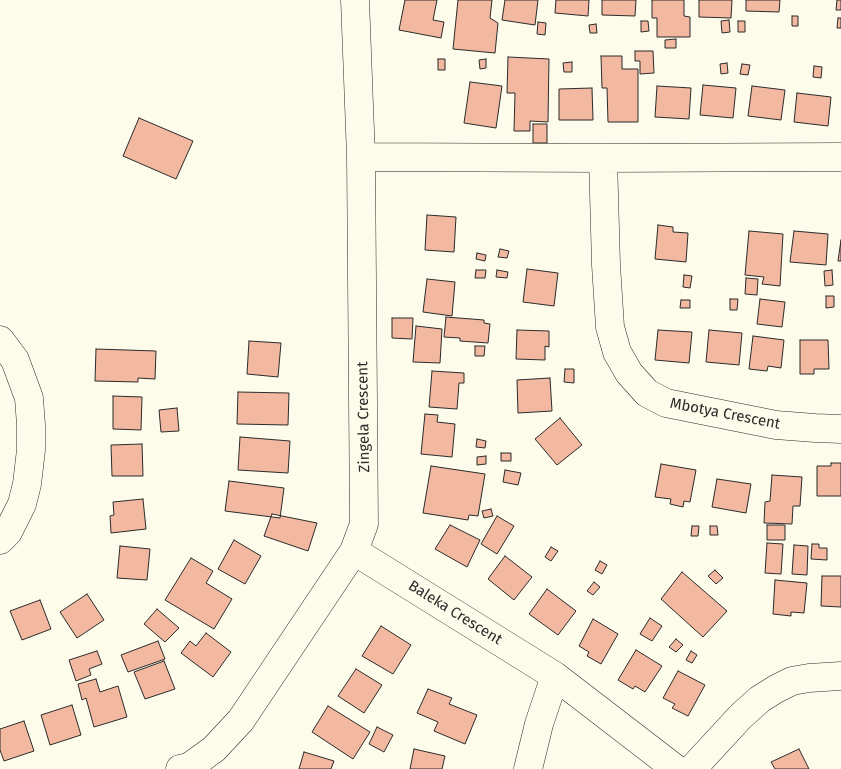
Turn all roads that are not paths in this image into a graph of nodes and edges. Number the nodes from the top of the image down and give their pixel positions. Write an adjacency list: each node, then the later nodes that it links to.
1 (355, 0): 2 (street, Zingela Crescent)
2 (361, 157): 4 (street); 8 (street, Zingela Crescent)
3 (841, 157): 4 (street)
4 (604, 158): 6 (street, Mbotya Crescent)
5 (0, 340): 7 (street)
6 (841, 429)
7 (0, 540)
8 (354, 551): 9 (street, Baleka Crescent); 11 (street, Zingela Crescent)
9 (555, 676): 12 (street); 13 (street, Baleka Crescent)
10 (841, 676): 14 (street)
11 (186, 768)
12 (528, 769)
13 (676, 769)
14 (692, 769)

